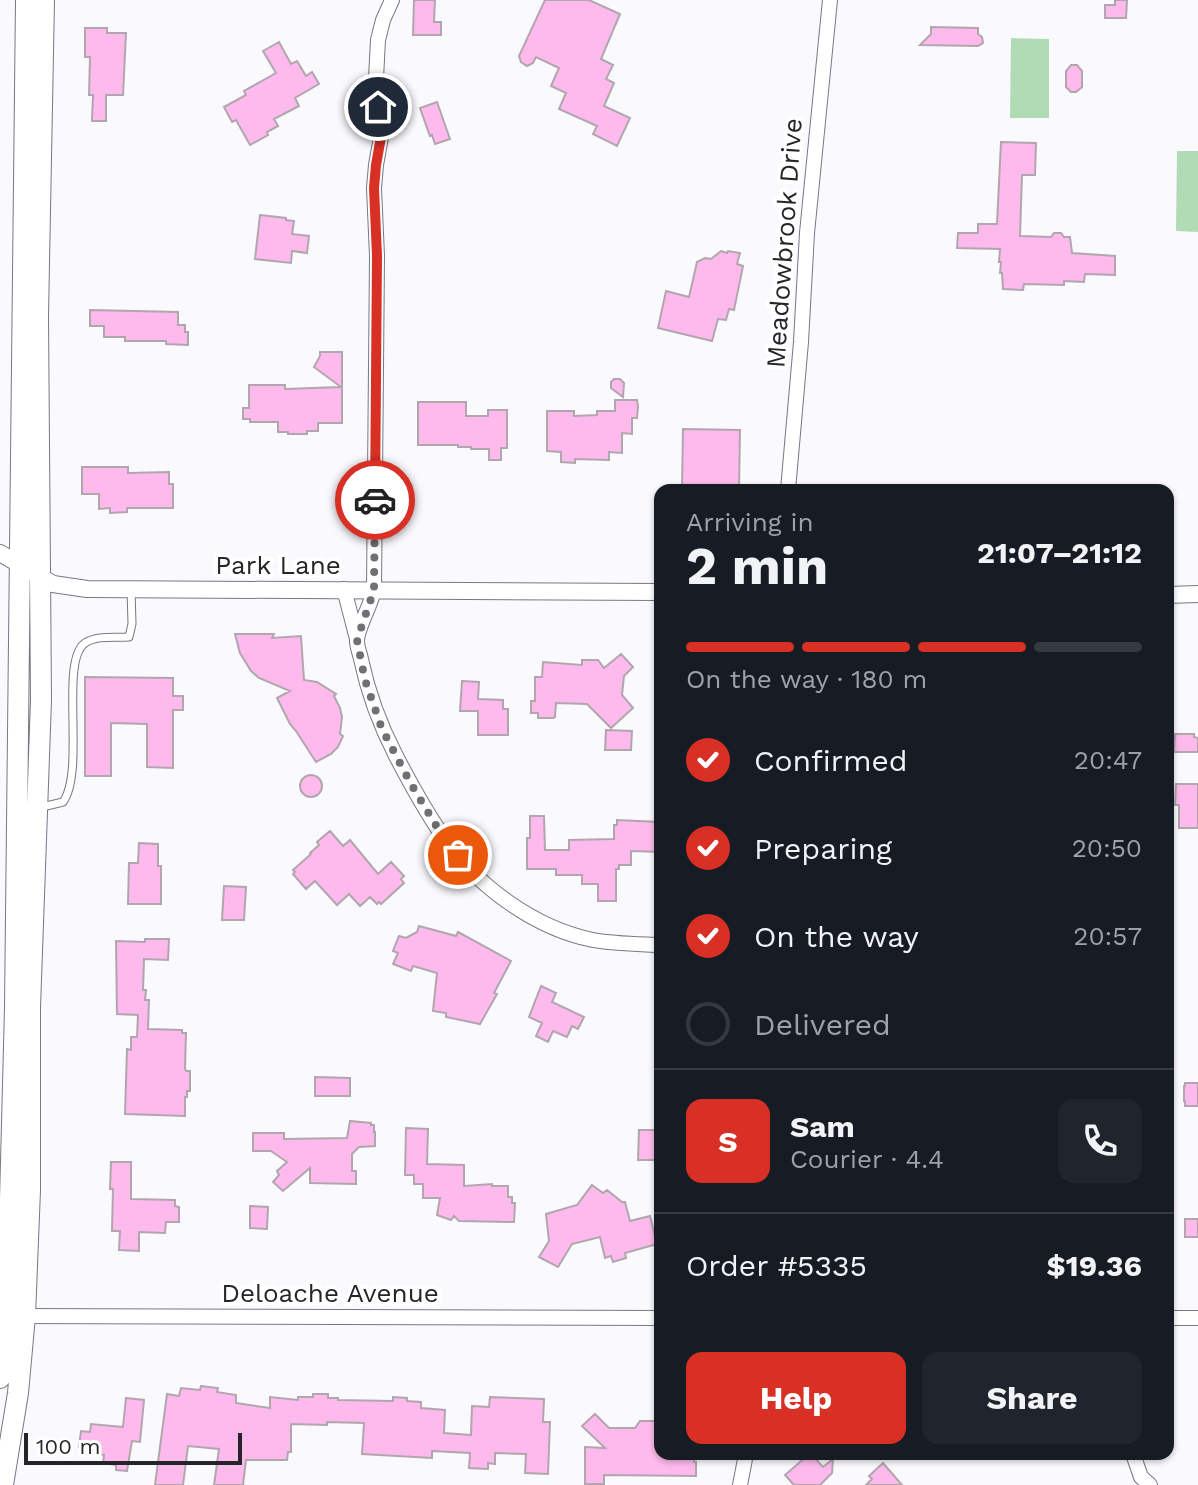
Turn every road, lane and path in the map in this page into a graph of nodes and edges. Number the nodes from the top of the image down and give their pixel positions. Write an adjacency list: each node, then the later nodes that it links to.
1 (26, 0): 5 (main road)
2 (44, 0): 5 (main road)
3 (392, 0): 13 (street)
4 (830, 0): 7 (street, Meadowbrook Drive)
5 (32, 149): 6 (main road)
6 (30, 316): 9 (main road); 10 (main road)
7 (789, 484)
8 (0, 553): 9 (street, Park Lane)
9 (18, 565): 10 (street, Park Lane); 18 (main road)
10 (40, 577): 11 (street, Park Lane); 18 (main road)
11 (131, 589): 12 (street, Park Lane); 18 (lane)
12 (344, 589): 13 (street, Park Lane); 17 (street)
13 (374, 590): 14 (street, Park Lane); 17 (street)
14 (654, 592)
15 (1198, 594): 16 (street)
16 (1174, 595)
17 (357, 640): 19 (street)
18 (29, 821): 20 (main road)
19 (654, 945)
20 (11, 1316): 21 (street, Deloache Avenue); 24 (main road); 27 (main road)
21 (654, 1318)
22 (1174, 1318): 23 (street)
23 (1198, 1318)
24 (0, 1378)
25 (745, 1460): 28 (street)
26 (1135, 1460): 29 (street)
27 (3, 1485)
28 (740, 1485)
29 (1150, 1485)

